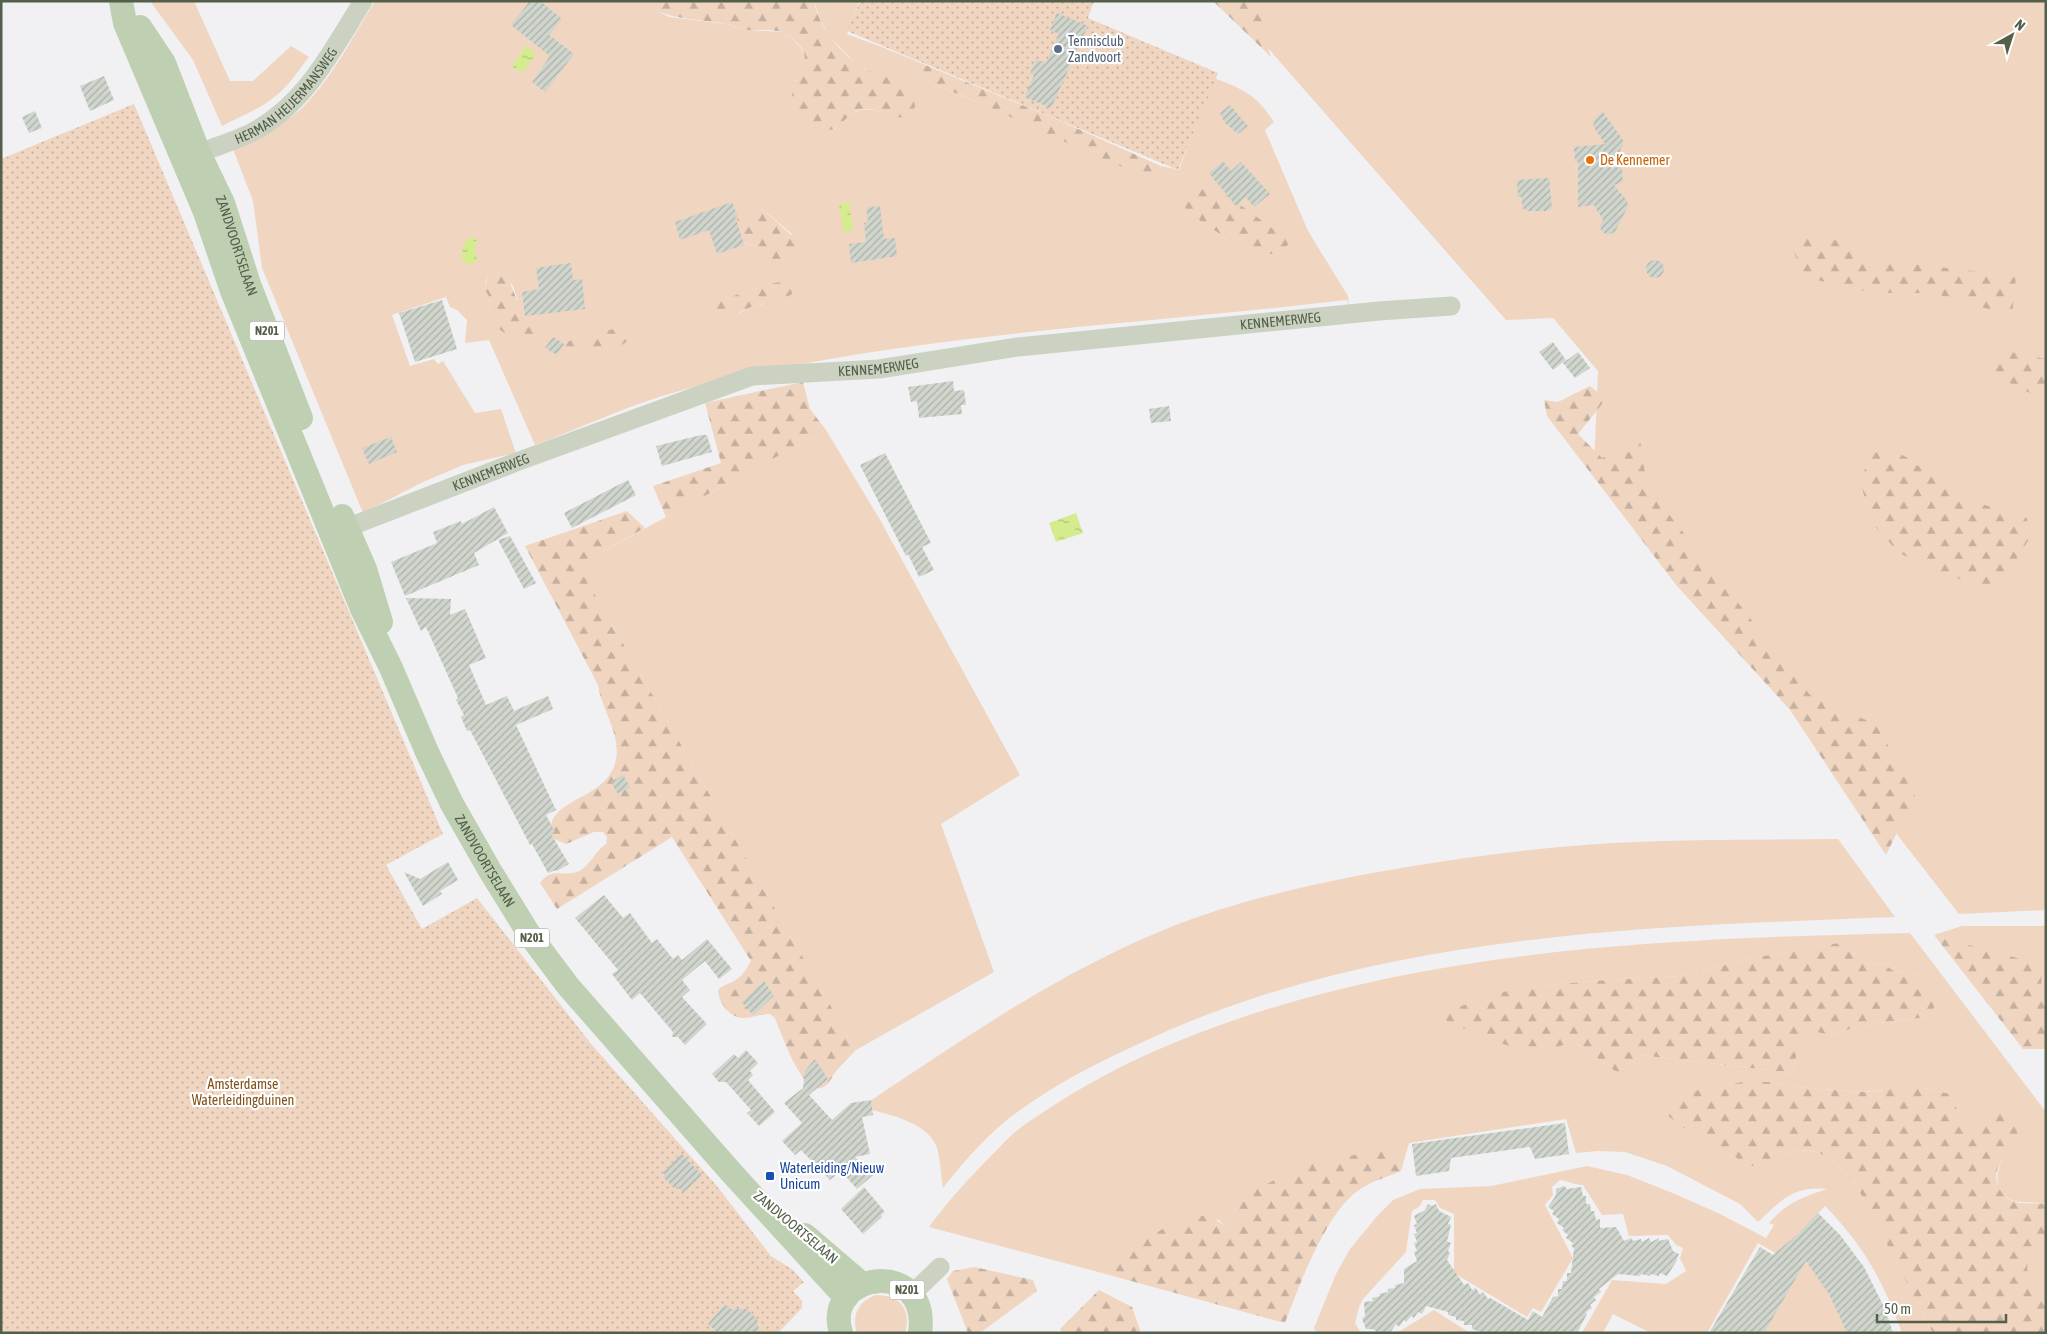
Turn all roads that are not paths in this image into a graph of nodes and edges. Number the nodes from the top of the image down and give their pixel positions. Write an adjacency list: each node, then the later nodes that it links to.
1 (363, 1): 3 (street, HERMAN HEIJERMANSWEG)
2 (121, 3): 3 (main road, ZANDVOORTSELAAN / N201)
3 (191, 156): 5 (main road, ZANDVOORTSELAAN / N201)
4 (1450, 306): 5 (street, KENNEMERWEG)
5 (339, 531): 7 (main road, ZANDVOORTSELAAN / N201)
6 (940, 1267): 8 (street)
7 (854, 1291): 8 (main road, N201); 9 (main road)
8 (912, 1294): 10 (main road, N201)
9 (842, 1333)
10 (920, 1333)

